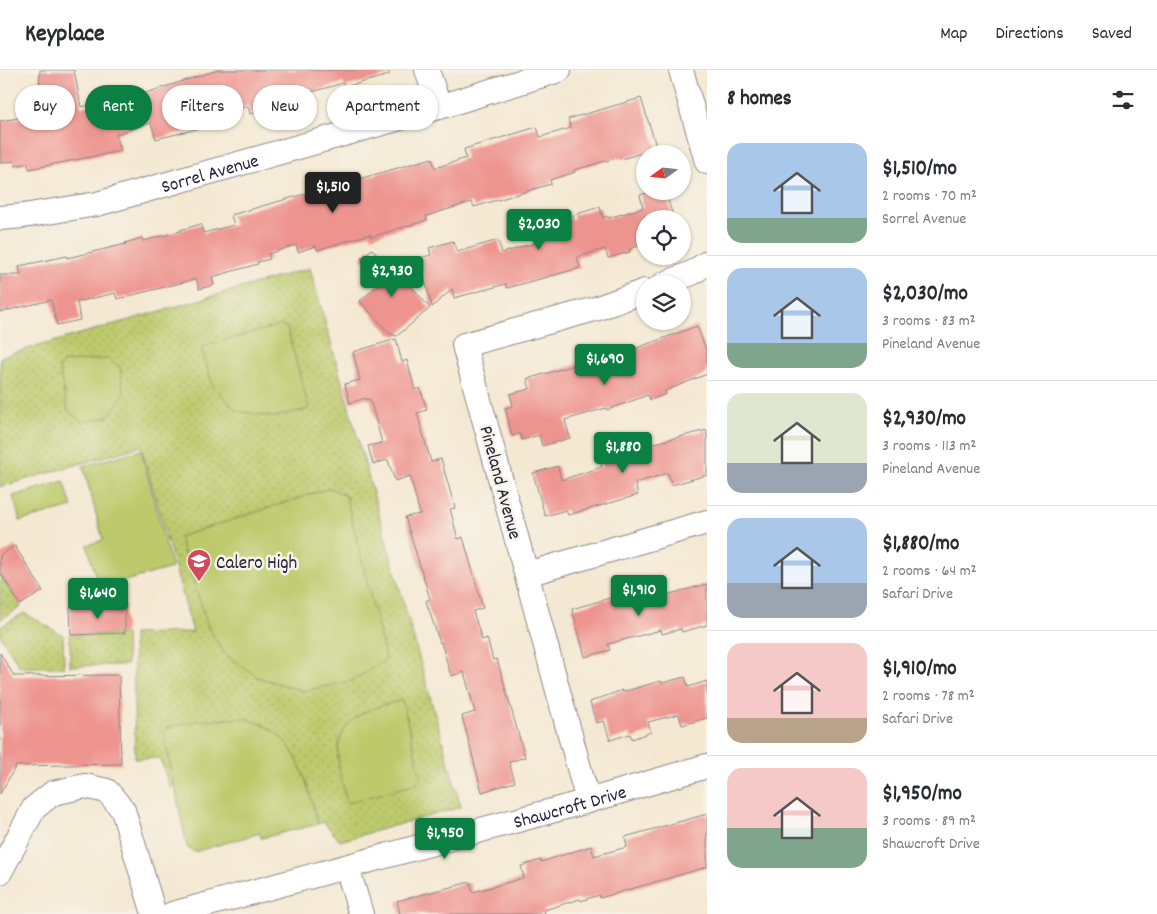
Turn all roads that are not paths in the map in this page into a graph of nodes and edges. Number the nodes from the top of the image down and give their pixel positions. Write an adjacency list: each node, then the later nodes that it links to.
1 (427, 70): 4 (street)
2 (559, 70): 4 (street, Sorrel Avenue)
3 (681, 70): 5 (street)
4 (439, 107): 6 (street, Sorrel Avenue)
5 (707, 162)
6 (0, 218)
7 (707, 263): 8 (street)
8 (687, 275)
9 (636, 294): 11 (street, Pineland Avenue)
10 (707, 522): 11 (street)
11 (528, 574): 13 (street, Pineland Avenue)
12 (707, 766): 13 (street, Shawcroft Drive)
13 (588, 801): 14 (street, Shawcroft Drive)
14 (347, 866): 17 (street, Shawcroft Drive); 18 (street)
15 (0, 872): 16 (street)
16 (154, 914)
17 (172, 914)
18 (361, 914)

